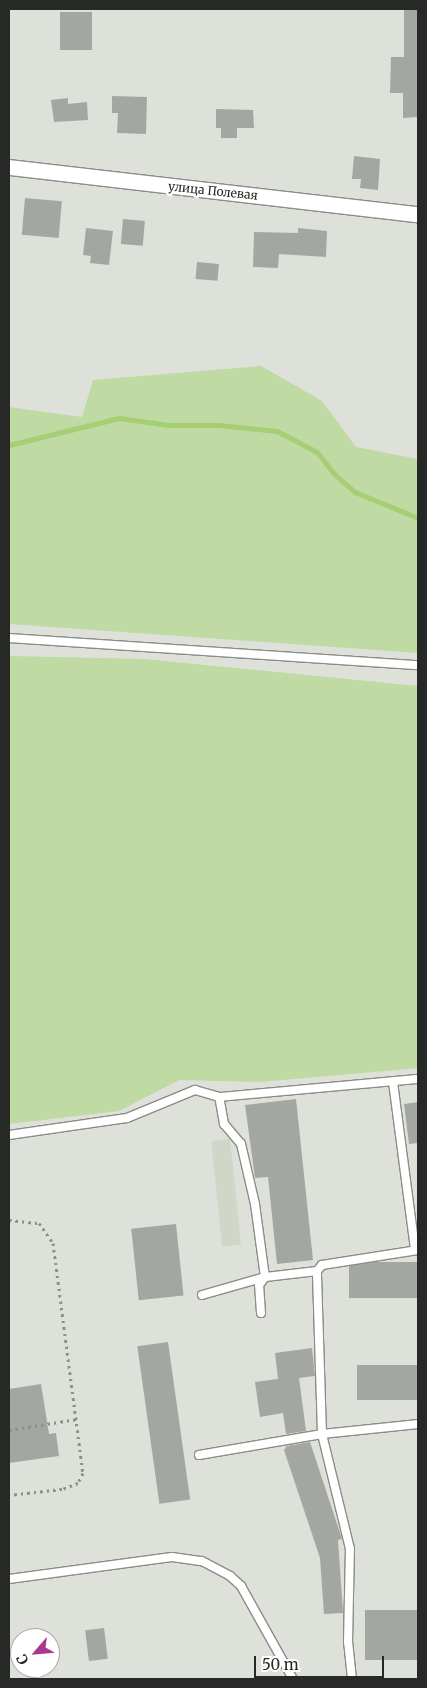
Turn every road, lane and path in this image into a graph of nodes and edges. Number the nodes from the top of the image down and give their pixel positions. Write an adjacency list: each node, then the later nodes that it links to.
1 (9, 167): 2 (street, улица Полевая)
2 (418, 214)
3 (9, 638): 4 (lane)
4 (418, 665)
5 (418, 1079): 6 (lane)
6 (393, 1082): 7 (lane); 10 (lane)
7 (218, 1097): 8 (lane); 12 (lane)
8 (9, 1135)
9 (9, 1220): 15 (path)
10 (417, 1250): 11 (lane)
11 (317, 1271): 12 (lane); 18 (lane)
12 (265, 1277): 13 (lane); 14 (lane)
13 (202, 1295)
14 (261, 1313)
15 (77, 1419): 17 (path); 20 (path)
16 (418, 1424): 18 (lane)
17 (9, 1430)
18 (322, 1434): 19 (lane); 23 (lane)
19 (199, 1456)
20 (9, 1495)
21 (9, 1579): 22 (lane)
22 (294, 1679)
23 (352, 1679)

